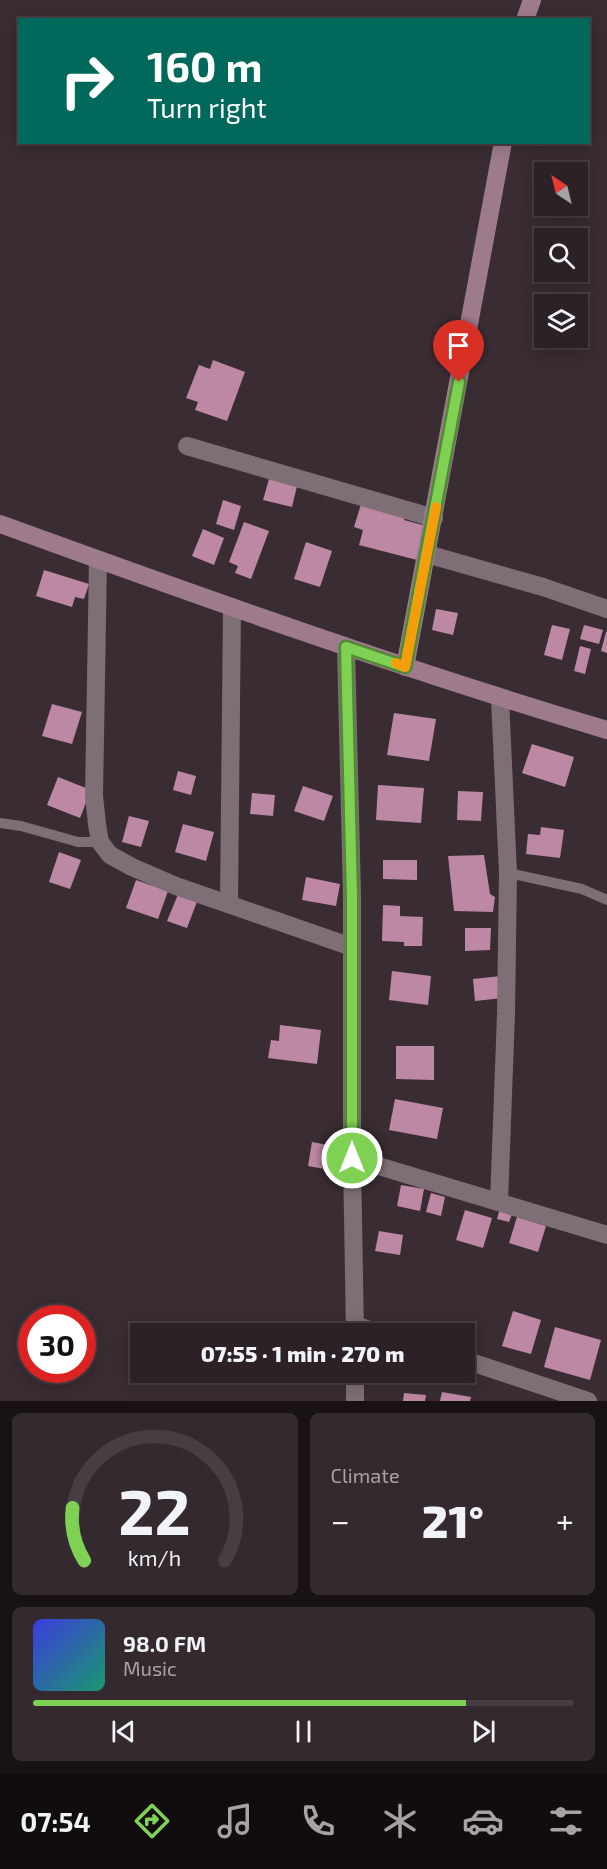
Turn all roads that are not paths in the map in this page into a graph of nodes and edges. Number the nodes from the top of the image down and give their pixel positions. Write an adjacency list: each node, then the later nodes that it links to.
1 (532, 0): 2 (street)
2 (526, 18)
3 (503, 144): 5 (street)
4 (187, 446): 5 (street)
5 (434, 518): 7 (street)
6 (0, 525): 8 (street)
7 (427, 554): 10 (street); 12 (street)
8 (98, 560): 9 (street); 16 (street)
9 (232, 607): 11 (street); 19 (street)
10 (607, 609)
11 (346, 647): 12 (street); 20 (street)
12 (405, 667): 13 (street)
13 (500, 699): 14 (street); 17 (street)
14 (607, 730)
15 (0, 823): 16 (lane)
16 (100, 842): 19 (street)
17 (508, 873): 18 (lane); 22 (street)
18 (607, 900)
19 (229, 903): 20 (street)
20 (352, 946): 21 (street)
21 (352, 1158): 22 (street); 24 (street)
22 (499, 1202): 23 (street)
23 (607, 1234)
24 (355, 1323)
25 (475, 1363): 28 (street)
26 (355, 1383): 27 (street)
27 (355, 1401)
28 (588, 1401)

